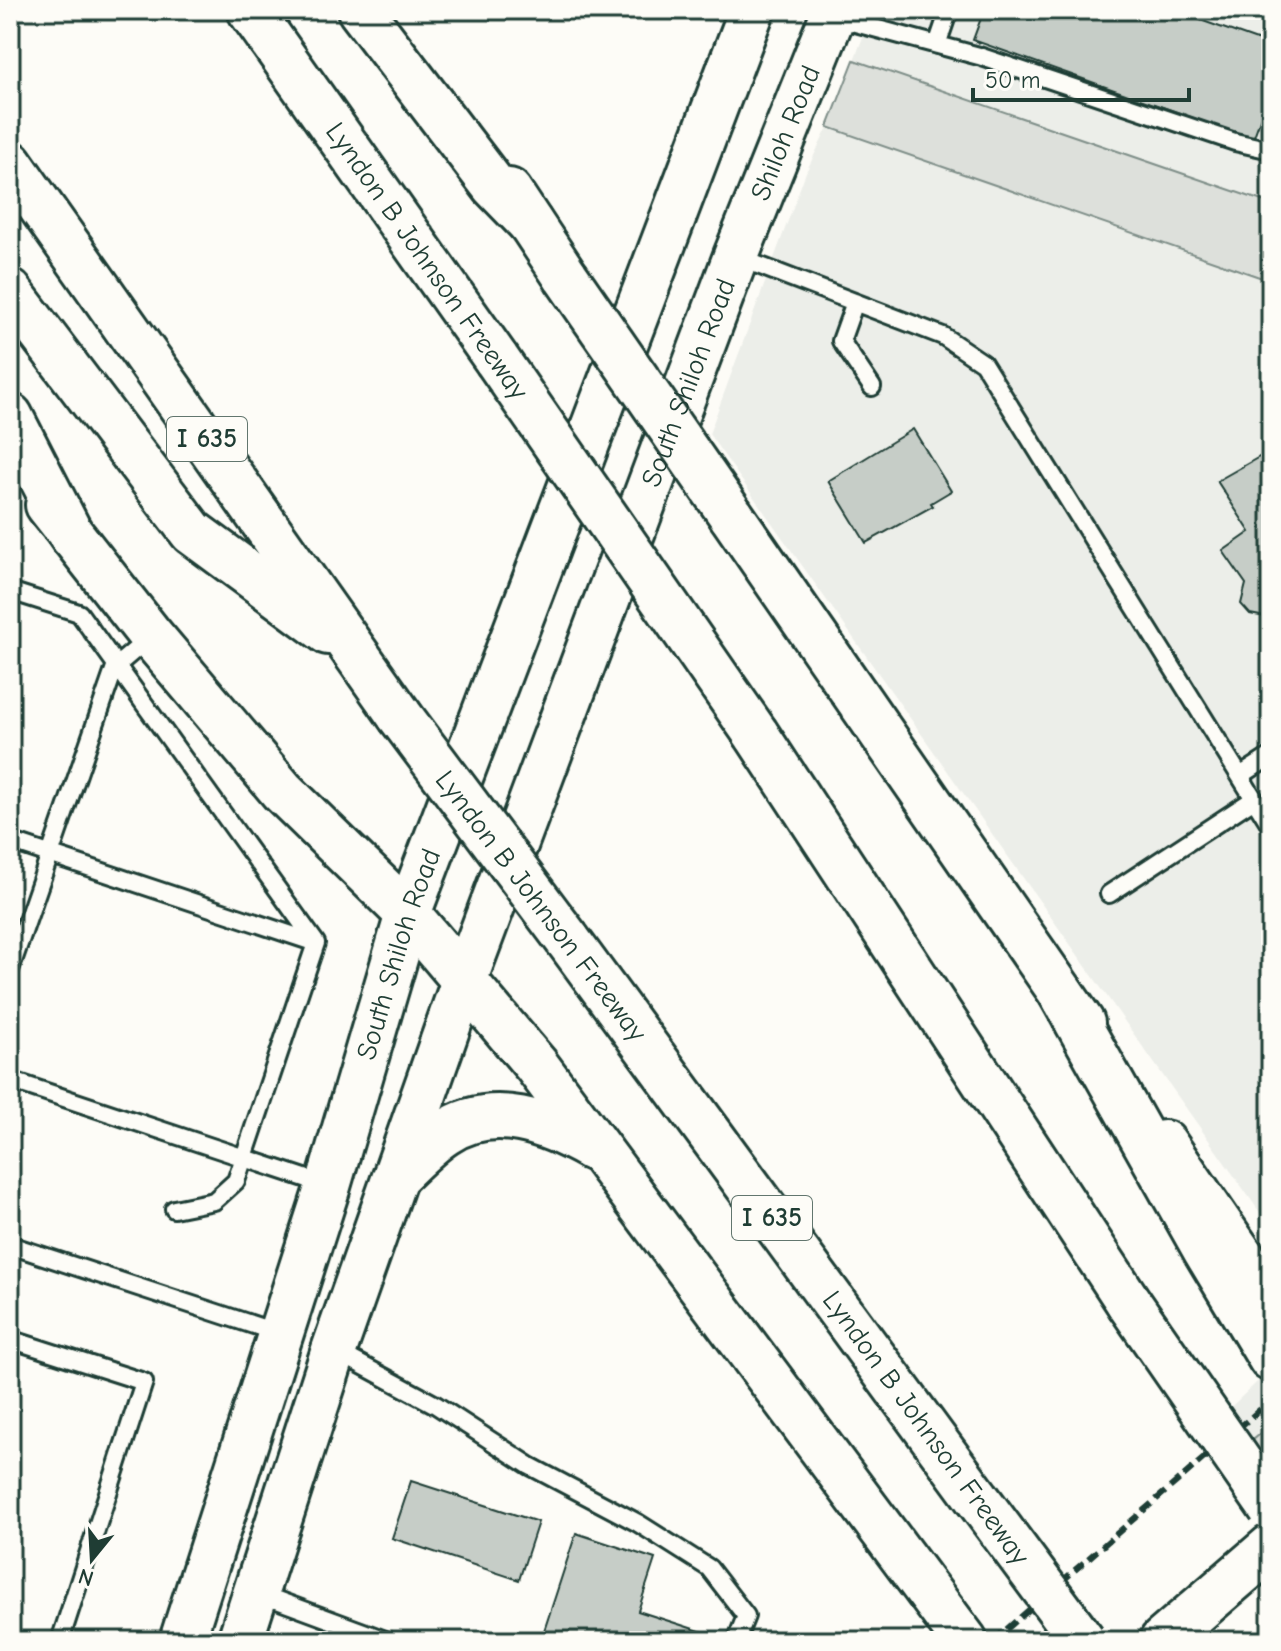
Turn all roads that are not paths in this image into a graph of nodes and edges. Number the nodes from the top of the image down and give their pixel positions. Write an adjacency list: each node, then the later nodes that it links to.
1 (250, 10): 47 (main road, Lyndon B Johnson Freeway, bridge)
2 (360, 10): 10 (main road)
3 (386, 10): 10 (main road)
4 (752, 10): 11 (main road)
5 (949, 10): 7 (lane)
6 (834, 13): 7 (lane); 12 (main road, Shiloh Road)
7 (937, 45): 8 (lane)
8 (1271, 150)
9 (10, 163): 21 (main road, Lyndon B Johnson Freeway / I 635)
10 (530, 223): 34 (main road, bridge)
11 (668, 237): 12 (main road); 30 (main road, South Shiloh Road)
12 (736, 256): 14 (lane); 33 (main road, South Shiloh Road)
13 (10, 292): 21 (main road)
14 (855, 302): 15 (lane); 24 (lane)
15 (872, 387)
16 (10, 416): 18 (main road)
17 (10, 455): 18 (main road)
18 (71, 535): 20 (main road)
19 (10, 591): 22 (lane)
20 (161, 648): 22 (lane); 22 (lane); 30 (main road)
21 (357, 653): 56 (main road, Lyndon B Johnson Freeway / I 635, bridge)
22 (115, 667): 28 (lane); 31 (lane)
23 (1271, 756): 24 (lane)
24 (1240, 776): 25 (lane)
25 (1254, 799): 26 (lane); 29 (lane)
26 (1271, 826)
27 (10, 841): 28 (lane)
28 (49, 853): 31 (lane); 32 (lane)
29 (1109, 894)
30 (408, 914): 33 (main road); 39 (main road, South Shiloh Road)
31 (316, 943): 37 (lane)
32 (10, 970)
33 (464, 981): 36 (main road); 38 (main road, South Shiloh Road)
34 (1061, 993): 42 (main road); 46 (main road)
35 (10, 1080): 37 (lane)
36 (597, 1151): 38 (main road); 55 (main road)
37 (246, 1159): 39 (lane); 40 (lane)
38 (396, 1175): 45 (main road, South Shiloh Road)
39 (328, 1186): 43 (main road, South Shiloh Road)
40 (174, 1209)
41 (10, 1245): 43 (lane)
42 (1267, 1292)
43 (281, 1333): 45 (main road); 51 (main road, South Shiloh Road)
44 (10, 1339): 50 (lane)
45 (334, 1350): 49 (main road, South Shiloh Road); 54 (lane)
46 (1271, 1359)
47 (1271, 1508)
48 (1271, 1547): 57 (main road)
49 (256, 1592): 52 (main road, South Shiloh Road); 53 (lane)
50 (60, 1641)
51 (182, 1641)
52 (240, 1641)
53 (388, 1641)
54 (736, 1641)
55 (965, 1641)
56 (1083, 1641)
57 (1162, 1641)

